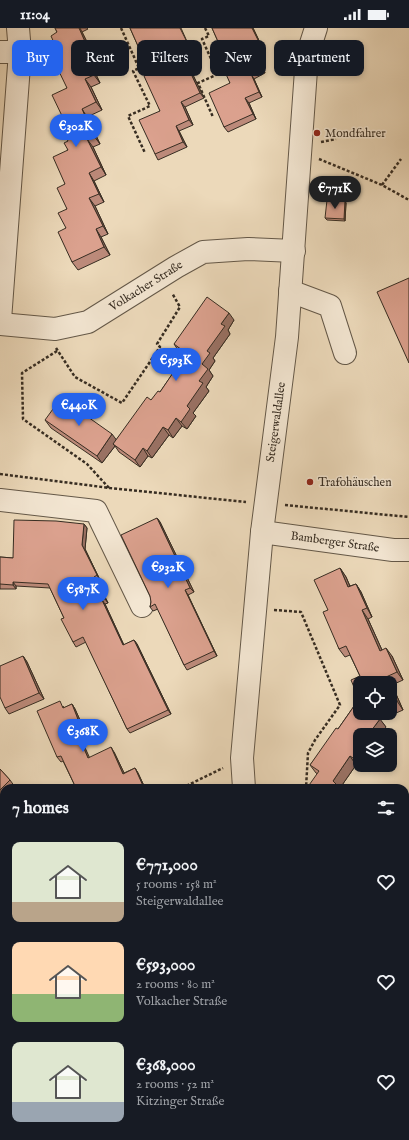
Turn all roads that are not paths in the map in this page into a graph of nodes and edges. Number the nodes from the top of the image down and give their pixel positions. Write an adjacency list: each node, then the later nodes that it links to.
1 (18, 28): 6 (street)
2 (302, 28): 4 (street, Steigerwaldallee)
3 (316, 28): 5 (street, Steigerwaldallee)
4 (304, 40)
5 (312, 40)
6 (10, 52): 8 (street)
7 (306, 76): 10 (street, Steigerwaldallee)
8 (8, 102): 9 (street)
9 (6, 147): 12 (street)
10 (294, 251): 11 (street, Steigerwaldallee); 13 (street, Volkacher Straße)
11 (290, 291): 14 (street); 16 (street, Steigerwaldallee)
12 (0, 320)
13 (0, 324)
14 (345, 353)
15 (0, 500): 18 (street)
16 (262, 532): 17 (street, Bamberger Straße); 19 (street, Steigerwaldallee)
17 (409, 550)
18 (142, 606)
19 (244, 784)

